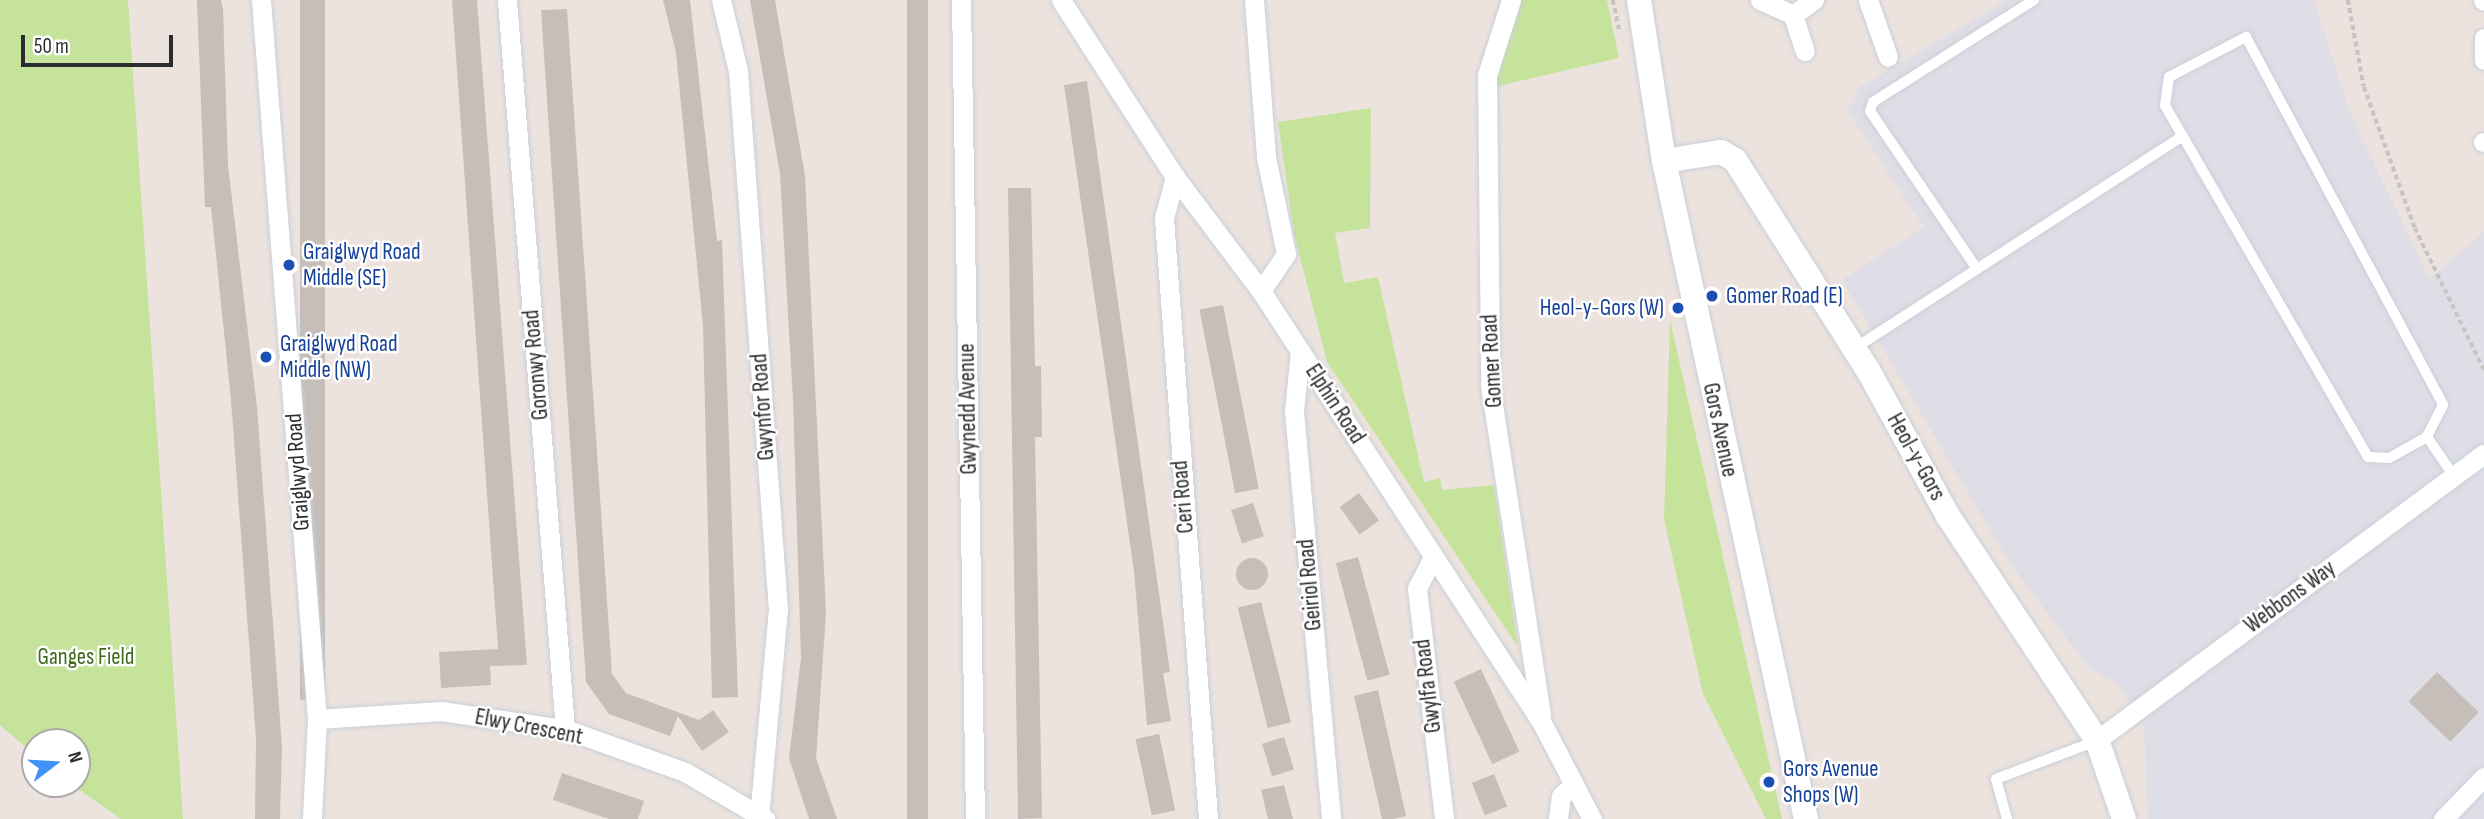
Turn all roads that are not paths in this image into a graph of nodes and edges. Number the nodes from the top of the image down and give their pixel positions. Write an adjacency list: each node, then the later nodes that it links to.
1 (261, 0): 31 (street, Graiglwyd Road)
2 (507, 0): 33 (street, Goronwy Road)
3 (721, 0): 37 (street, Gwynfor Road)
4 (961, 0): 39 (street, Gwynedd Avenue)
5 (1061, 0): 22 (street, Elphin Road)
6 (1254, 0): 24 (street)
7 (1511, 0): 32 (street, Gomer Road)
8 (1639, 0): 16 (street, Gors Avenue)
9 (1652, 0): 16 (street, Gors Avenue)
10 (1760, 0): 14 (street)
11 (1814, 0): 14 (street)
12 (1868, 0): 18 (street)
13 (2034, 0): 23 (lane)
14 (1793, 15): 17 (street)
15 (2484, 37): 19 (street)
16 (1643, 38): 21 (street, Gors Avenue)
17 (1805, 51)
18 (1888, 57)
19 (2484, 60)
20 (2181, 137): 23 (lane); 27 (lane); 27 (lane)
21 (1664, 161): 25 (street, Heol-y-Gors); 45 (street, Gors Avenue)
22 (1175, 177): 24 (street, Elphin Road); 40 (street, Ceri Road)
23 (1977, 269): 25 (lane)
24 (1261, 291): 26 (street, Elphin Road)
25 (1855, 348): 34 (street, Heol-y-Gors)
26 (1300, 351): 30 (street, Elphin Road); 41 (street, Geiriol Road)
27 (2427, 437): 29 (lane)
28 (2484, 454): 29 (street, Webbons Way)
29 (2454, 477): 34 (street, Webbons Way)
30 (1433, 557): 32 (street, Elphin Road); 42 (street, Gwylfa Road)
31 (317, 719): 33 (street, Elwy Crescent); 38 (street, Graiglwyd Road)
32 (1542, 723): 36 (street, Elphin Road)
33 (565, 729): 37 (street, Elwy Crescent)
34 (2097, 740): 46 (lane); 47 (street, Heol-y-Gors)
35 (2483, 779): 48 (street)
36 (1573, 785): 43 (street); 44 (street, Elphin Road)
37 (762, 818)
38 (312, 819)
39 (975, 819)
40 (1208, 819)
41 (1331, 819)
42 (1444, 819)
43 (1558, 819)
44 (1592, 819)
45 (1806, 819)
46 (2007, 819)
47 (2124, 819)
48 (2443, 819)

